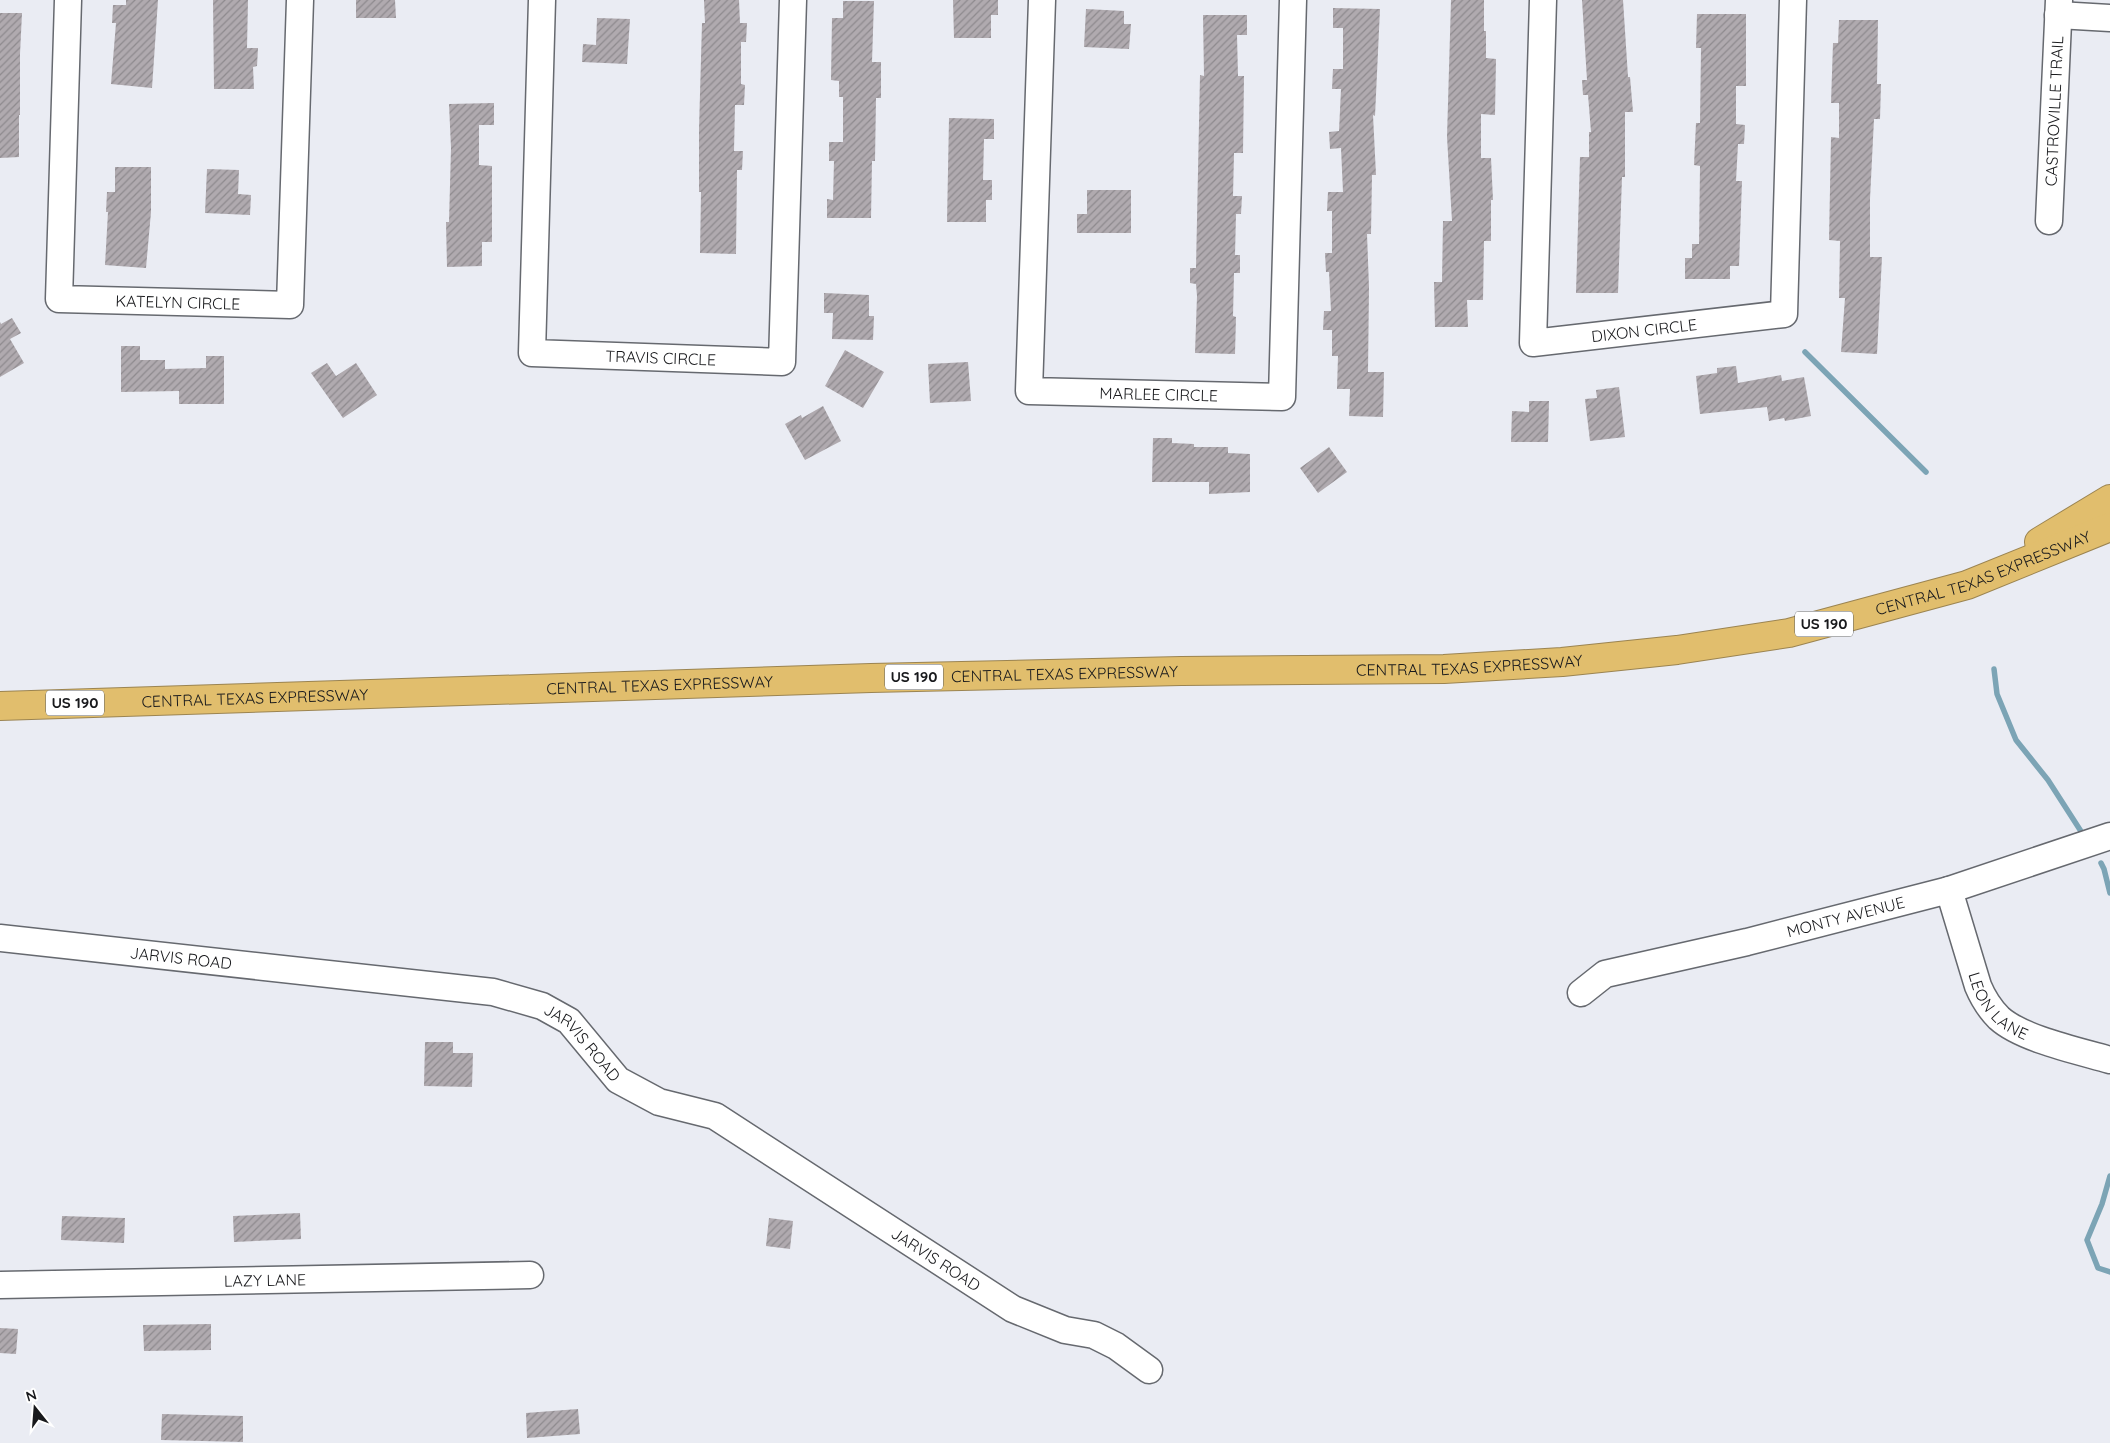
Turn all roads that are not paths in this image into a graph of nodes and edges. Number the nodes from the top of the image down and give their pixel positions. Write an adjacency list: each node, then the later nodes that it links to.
1 (68, 0): 2 (street, KATELYN CIRCLE)
2 (300, 0)
3 (542, 0): 4 (street, TRAVIS CIRCLE)
4 (793, 0)
5 (1042, 0): 6 (street, MARLEE CIRCLE)
6 (1293, 0)
7 (1543, 0): 8 (street, DIXON CIRCLE)
8 (1793, 0)
9 (2058, 8): 10 (street); 11 (street, CASTROVILLE TRAIL)
10 (2110, 18)
11 (2049, 221)
12 (2110, 499): 14 (highway)
13 (2110, 527): 14 (highway, CENTRAL TEXAS EXPRESSWAY / US 190)
14 (1968, 585): 15 (highway, CENTRAL TEXAS EXPRESSWAY / US 190)
15 (0, 706)
16 (2110, 836): 17 (street, MONTY AVENUE)
17 (1949, 890): 19 (street, MONTY AVENUE); 20 (street, LEON LANE)
18 (0, 938): 23 (street, JARVIS ROAD)
19 (1581, 993)
20 (2110, 1060)
21 (530, 1275): 22 (street, LAZY LANE)
22 (0, 1285)
23 (1149, 1370)

